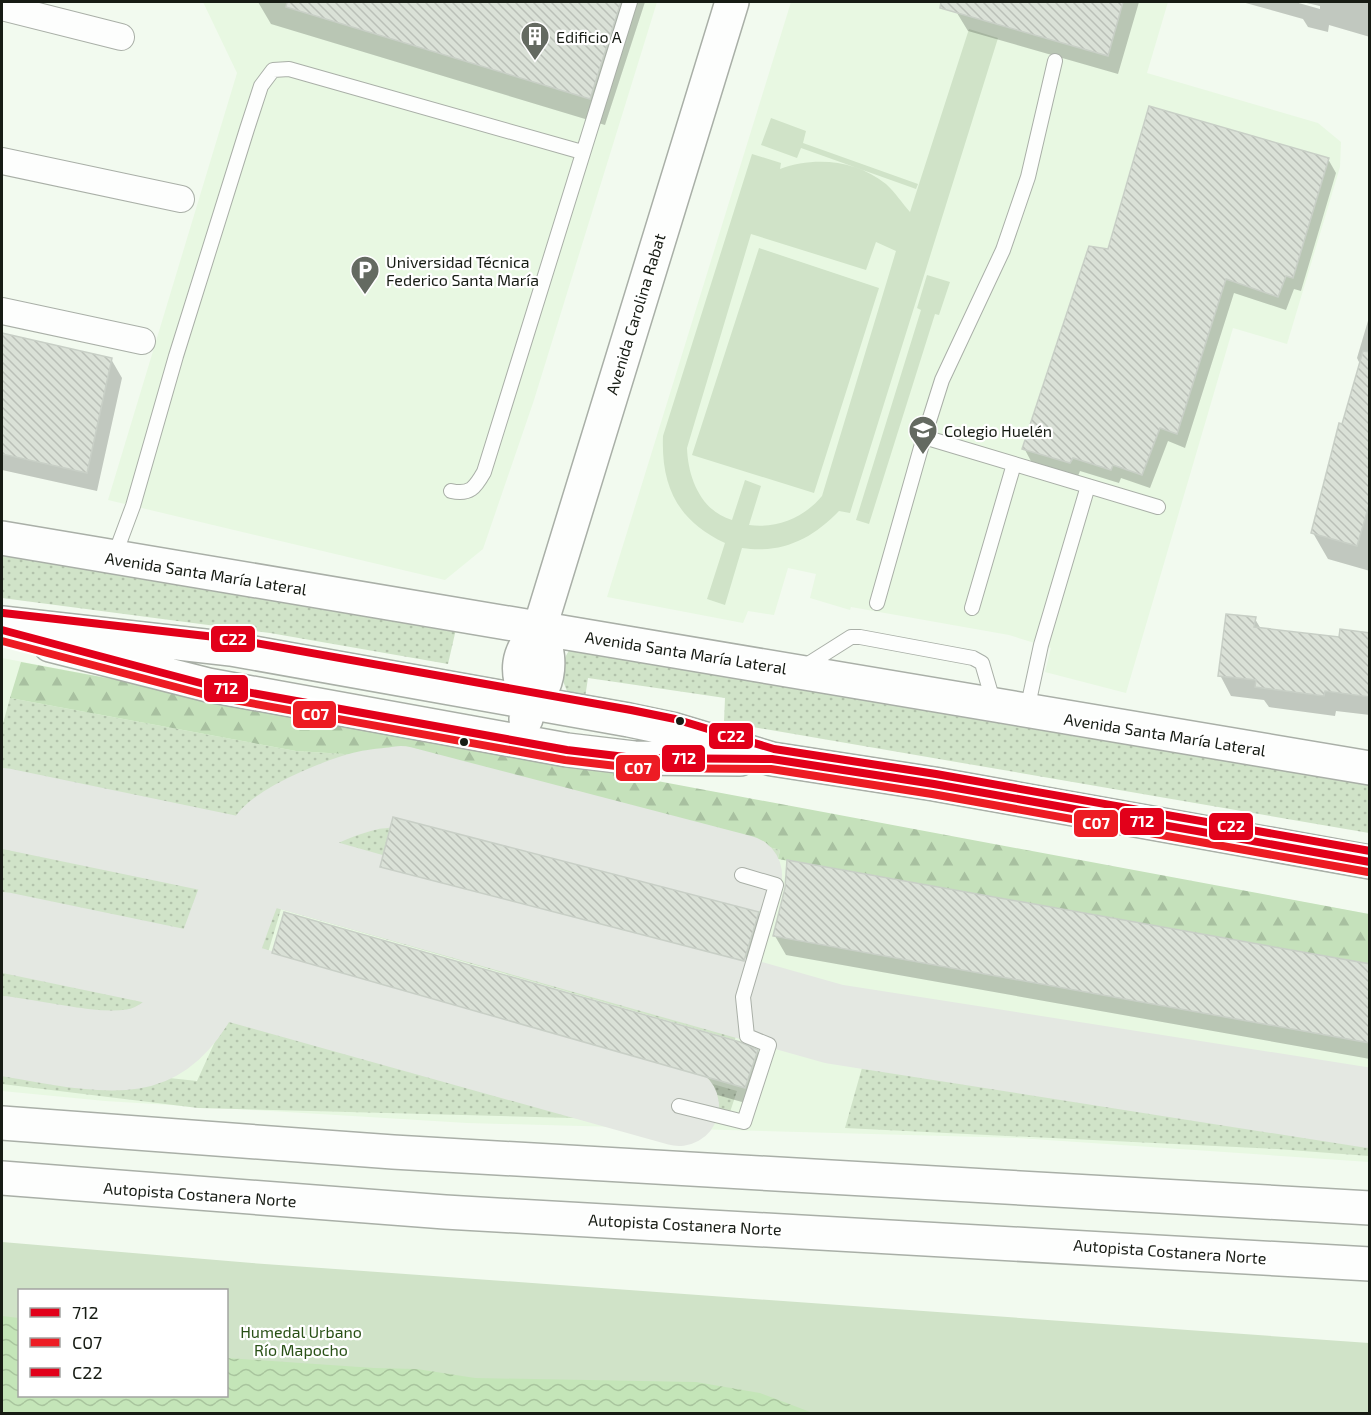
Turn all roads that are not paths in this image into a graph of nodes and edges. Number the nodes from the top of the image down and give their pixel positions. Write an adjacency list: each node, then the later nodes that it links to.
1 (630, 2): 6 (lane)
2 (732, 2): 21 (main road, Avenida Carolina Rabat)
3 (2, 7): 4 (street)
4 (121, 37)
5 (1055, 61): 11 (lane)
6 (582, 152): 14 (lane); 17 (lane)
7 (2, 161): 8 (street)
8 (181, 199)
9 (2, 311): 10 (street)
10 (142, 341)
11 (924, 436): 12 (lane); 18 (lane)
12 (1014, 464): 13 (lane); 19 (lane)
13 (1088, 486): 15 (lane); 26 (lane)
14 (451, 491)
15 (1158, 507)
16 (2, 538): 17 (main road, Avenida Santa María Lateral)
17 (114, 558): 21 (main road, Avenida Santa María Lateral)
18 (877, 603)
19 (972, 608)
20 (2, 623): 24 (main road)
21 (540, 627): 23 (main road, Avenida Santa María Lateral); 24 (main road, Avenida Carolina Rabat)
22 (2, 630): 27 (main road)
23 (799, 670): 25 (main road, Avenida Santa María Lateral); 25 (lane)
24 (529, 703): 27 (main road); 28 (main road)
25 (994, 704): 26 (main road, Avenida Santa María Lateral)
26 (1027, 712): 29 (main road, Avenida Santa María Lateral)
27 (522, 741): 28 (main road)
28 (772, 759): 30 (main road)
29 (1370, 768)
30 (1370, 862)
31 (742, 875): 32 (lane)
32 (679, 1106)
33 (2, 1123): 35 (main road)
34 (2, 1178): 36 (main road, Autopista Costanera Norte)
35 (1370, 1208)
36 (1370, 1264)

